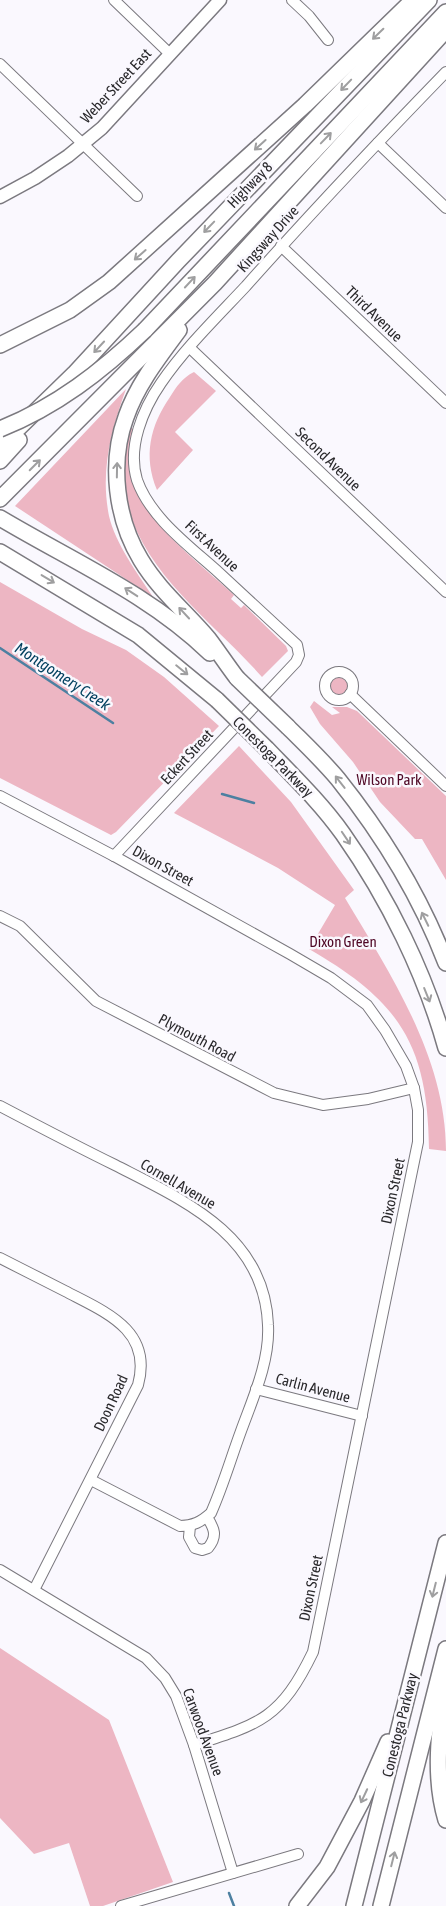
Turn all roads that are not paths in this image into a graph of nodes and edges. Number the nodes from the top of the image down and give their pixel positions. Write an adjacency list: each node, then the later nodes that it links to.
1 (114, 0): 9 (street)
2 (220, 0): 9 (main road, Weber Street East)
3 (292, 0): 8 (street)
4 (414, 0): 19 (highway, one-way to 19)
5 (429, 0): 21 (highway, Highway 8, one-way to 21)
6 (446, 12): 23 (highway, one-way to 6, bridge)
7 (446, 30): 18 (highway)
8 (328, 40)
9 (168, 53): 13 (main road, Weber Street East)
10 (0, 64): 13 (street)
11 (446, 72): 12 (street, Kingsway Drive)
12 (378, 143): 16 (street); 17 (street, Kingsway Drive)
13 (83, 144): 14 (street); 15 (main road, Weber Street East)
14 (137, 196)
15 (0, 197)
16 (446, 208)
17 (281, 246): 20 (street, Kingsway Drive); 22 (street, Third Avenue)
18 (215, 283): 27 (highway, one-way to 18); 32 (highway, one-way to 18)
19 (0, 345)
20 (190, 348): 24 (street, Kingsway Drive); 30 (street, Second Avenue)
21 (74, 374): 25 (highway); 26 (highway)
22 (446, 403)
23 (0, 429)
24 (135, 442): 31 (street, First Avenue)
25 (0, 446)
26 (0, 461)
27 (0, 499)
28 (0, 518): 32 (highway, Conestoga Parkway, one-way to 28)
29 (2, 553): 39 (highway, Conestoga Parkway, one-way to 39, bridge)
30 (446, 592)
31 (299, 655): 36 (street, Eckert Street)
32 (237, 678): 38 (highway, Conestoga Parkway, one-way to 32, bridge)
33 (350, 694): 34 (street)
34 (446, 786)
35 (0, 796): 36 (street, Dixon Street)
36 (114, 856): 40 (street, Dixon Street)
37 (0, 916): 40 (street, Plymouth Road)
38 (446, 963)
39 (446, 1048)
40 (414, 1088): 44 (street, Dixon Street)
41 (0, 1106): 43 (street, Cornell Avenue)
42 (0, 1258): 45 (street, Doon Road)
43 (256, 1389): 44 (street, Carlin Avenue); 46 (street, Cornell Avenue)
44 (362, 1416): 54 (street, Dixon Street)
45 (91, 1480): 47 (street); 50 (street, Doon Road)
46 (207, 1517): 47 (street); 47 (street)
47 (190, 1526)
48 (446, 1543): 53 (highway, Conestoga Parkway, one-way to 53)
49 (0, 1570): 50 (street, Carwood Avenue)
50 (34, 1590): 54 (street, Carwood Avenue)
51 (446, 1649): 61 (highway, Conestoga Parkway, one-way to 51)
52 (446, 1686): 55 (highway)
53 (406, 1704): 59 (highway, one-way to 59); 60 (highway, Conestoga Parkway)
54 (194, 1745): 57 (street, Carwood Avenue)
55 (446, 1820)
56 (298, 1854): 57 (street)
57 (233, 1873): 58 (street)
58 (121, 1906)
59 (297, 1906)
60 (354, 1906)
61 (381, 1906)

